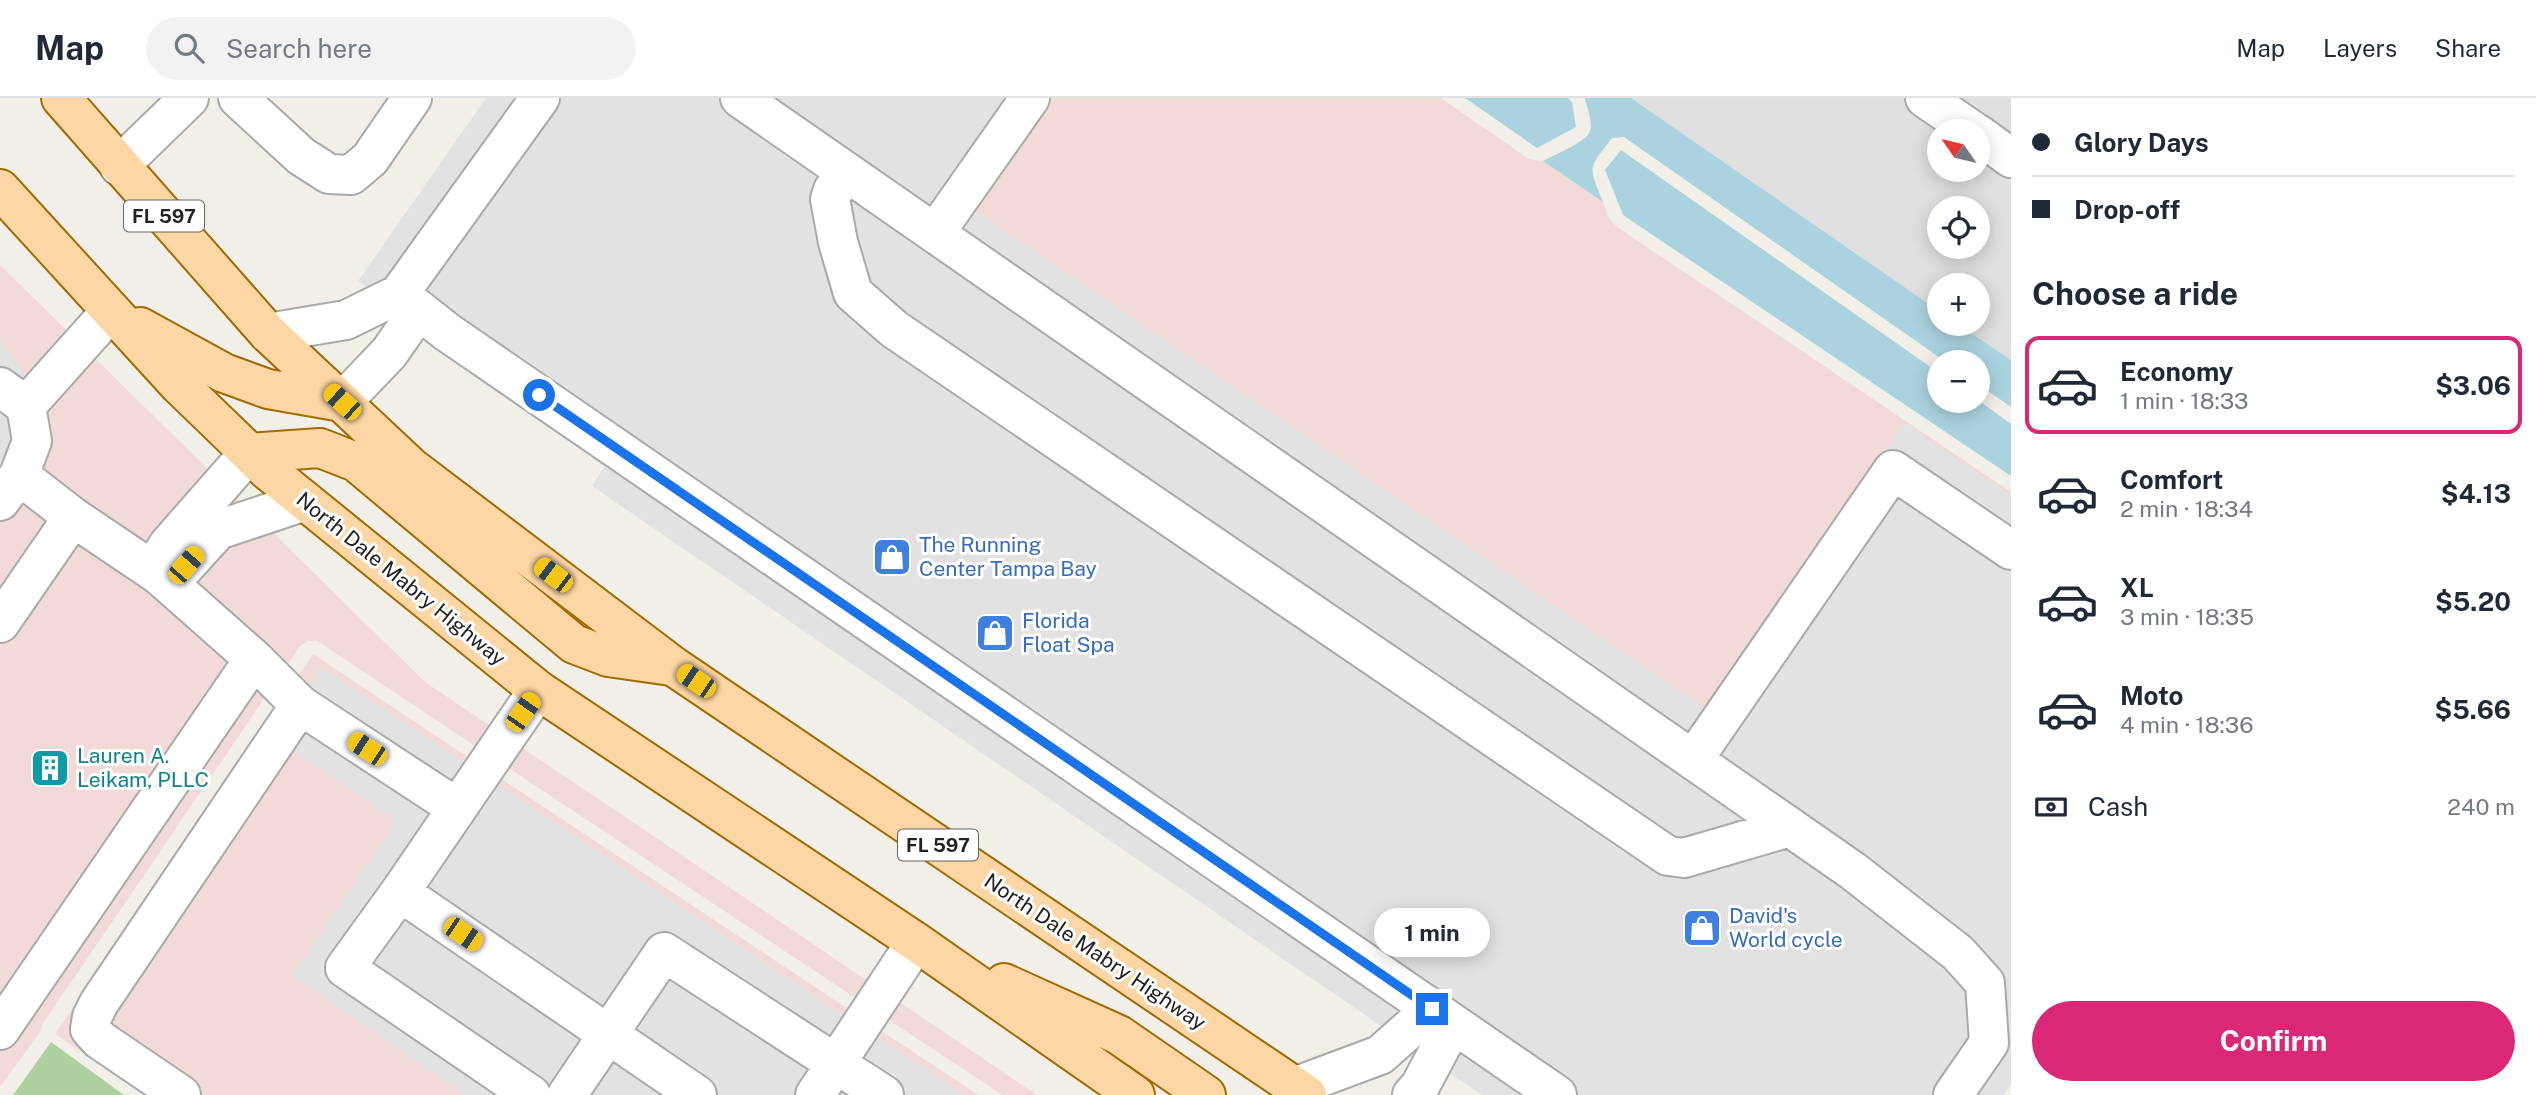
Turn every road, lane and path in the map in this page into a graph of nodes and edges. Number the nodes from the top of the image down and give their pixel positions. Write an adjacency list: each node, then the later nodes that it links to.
1 (61, 98): 12 (main road, North Dale Mabry Highway / FL 597)
2 (189, 98): 12 (street)
3 (238, 98): 4 (street)
4 (412, 98)
5 (540, 98): 16 (street)
6 (740, 98): 13 (street)
7 (1030, 98): 15 (street)
8 (1925, 98): 9 (street)
9 (1956, 119)
10 (1990, 143): 11 (street)
11 (2011, 158)
12 (119, 166): 18 (main road, North Dale Mabry Highway / FL 597)
13 (849, 174): 15 (street); 34 (street)
14 (0, 189): 17 (main road, North Dale Mabry Highway)
15 (935, 233): 32 (street)
16 (409, 302): 18 (street); 20 (street); 38 (street)
17 (111, 311): 19 (street); 20 (main road); 21 (main road, North Dale Mabry Highway)
18 (268, 333): 20 (main road, North Dale Mabry Highway / FL 597)
19 (13, 396): 22 (street)
20 (342, 402): 29 (main road, North Dale Mabry Highway / FL 597)
21 (249, 453): 23 (main road, North Dale Mabry Highway); 26 (street); 29 (main road)
22 (10, 488): 24 (street)
23 (304, 502): 26 (street); 30 (main road, North Dale Mabry Highway)
24 (73, 517): 26 (street); 27 (street)
25 (2011, 550): 32 (street)
26 (159, 575): 28 (street)
27 (0, 623)
28 (254, 659): 31 (street); 39 (street)
29 (673, 666): 43 (main road, North Dale Mabry Highway / FL 597)
30 (538, 690): 33 (street); 36 (main road, North Dale Mabry Highway)
31 (300, 705): 33 (street); 44 (street)
32 (1693, 760): 34 (street)
33 (457, 808): 35 (street)
34 (1790, 827): 37 (street)
35 (400, 892): 40 (street); 45 (street)
36 (916, 942): 42 (street); 50 (main road, North Dale Mabry Highway); 51 (main road)
37 (1998, 976): 41 (street)
38 (1443, 1017): 43 (street); 52 (street); 53 (street)
39 (0, 1030)
40 (610, 1035): 42 (street); 46 (street); 47 (street)
41 (2000, 1050): 54 (street)
42 (836, 1063): 48 (street); 49 (street)
43 (1300, 1091)
44 (181, 1095)
45 (531, 1095)
46 (567, 1095)
47 (697, 1095)
48 (816, 1095)
49 (884, 1095)
50 (1135, 1095)
51 (1206, 1095)
52 (1412, 1095)
53 (1556, 1095)
54 (1953, 1095)

